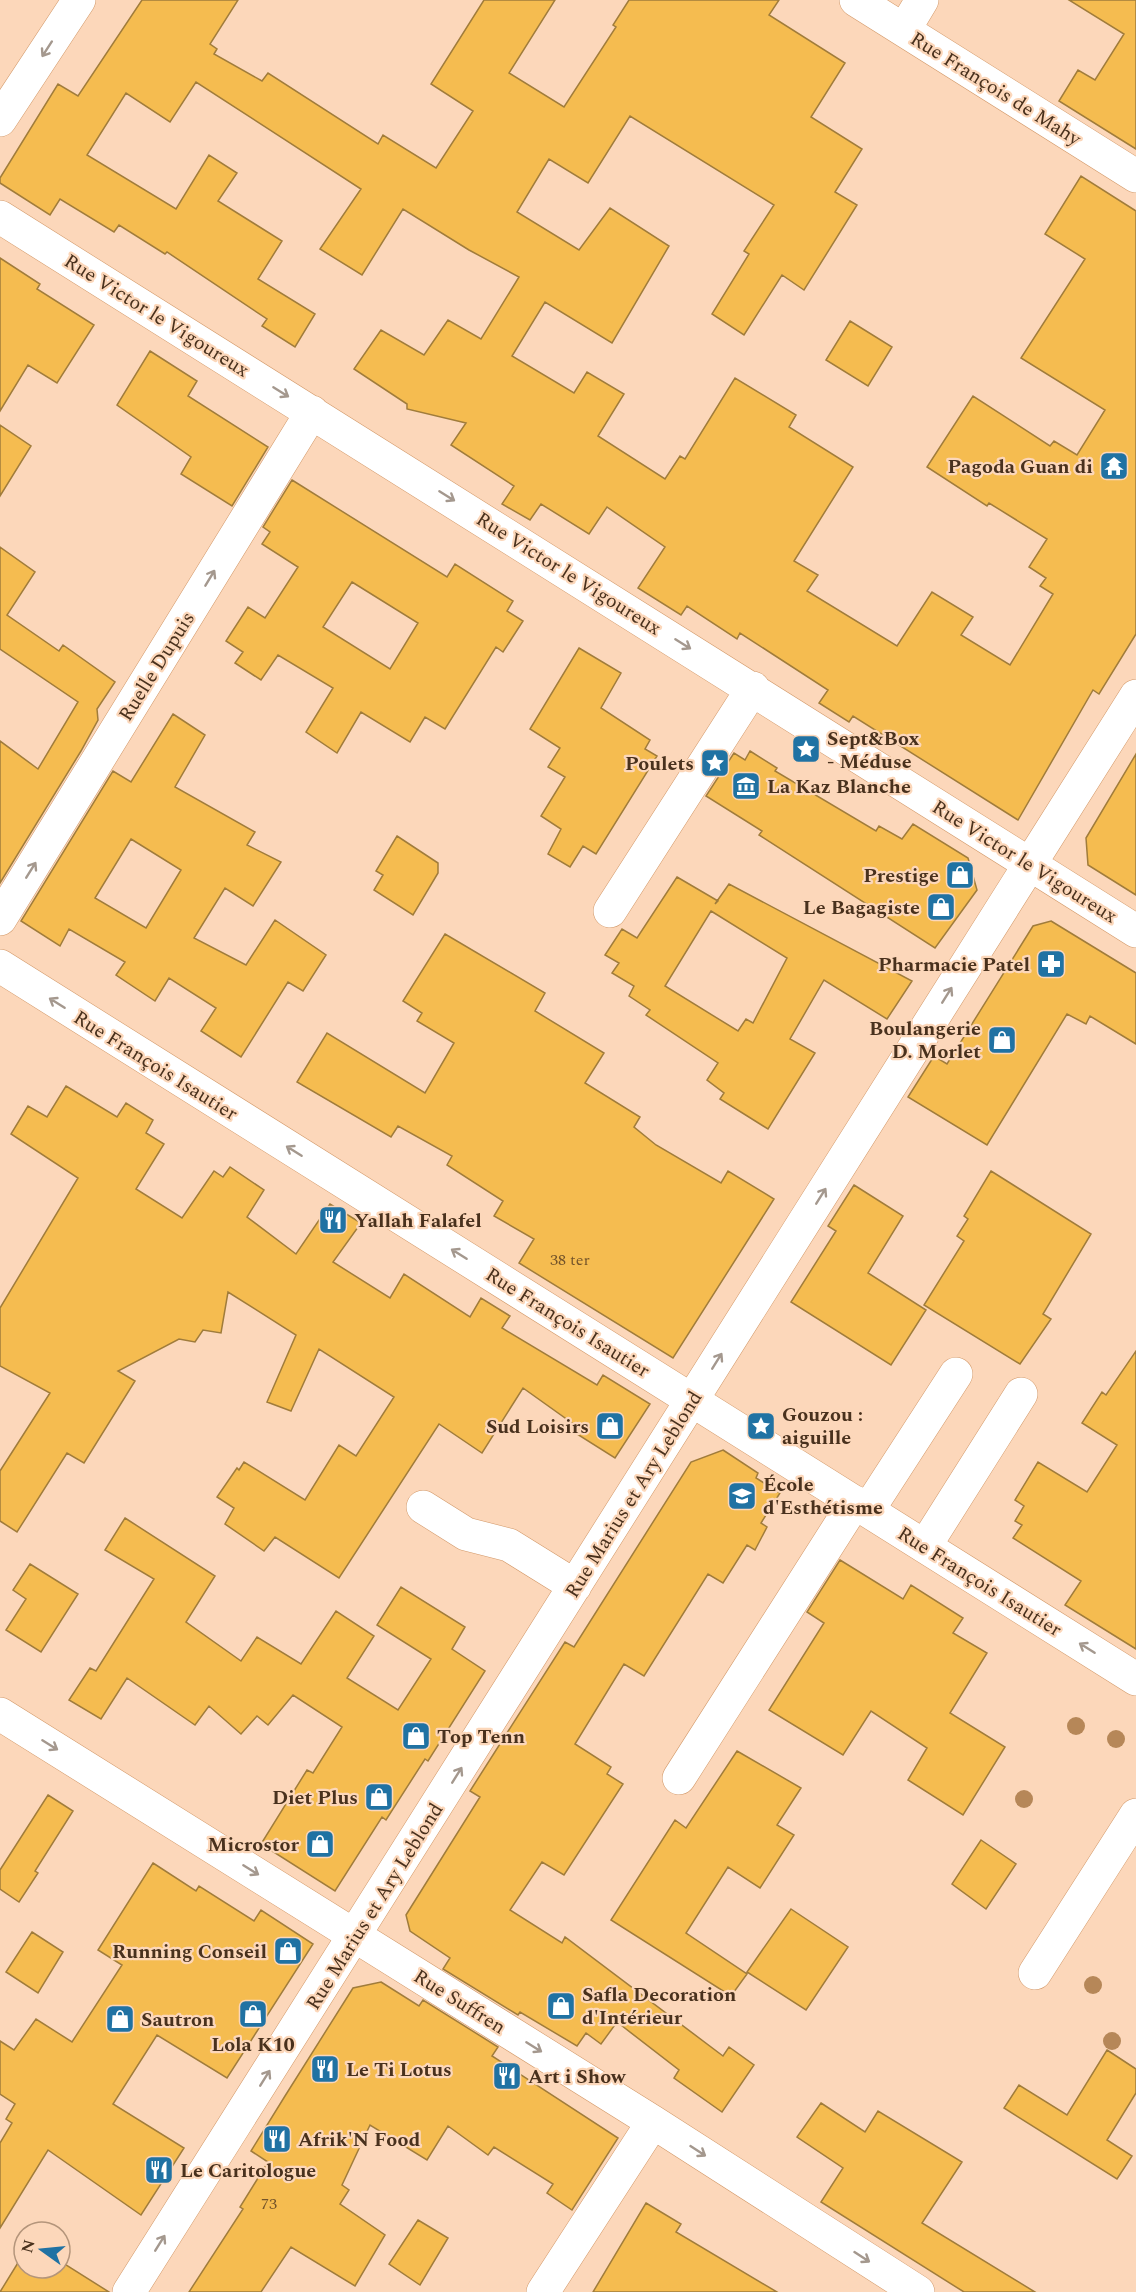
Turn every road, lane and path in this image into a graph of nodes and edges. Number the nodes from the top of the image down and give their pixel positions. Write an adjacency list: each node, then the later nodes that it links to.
1 (79, 0): 5 (street, one-way to 5)
2 (856, 0): 4 (street, Rue François de Mahy)
3 (922, 0): 4 (street)
4 (904, 30): 6 (street, Rue François de Mahy)
5 (0, 120)
6 (1136, 176)
7 (0, 217): 8 (street, Rue Victor le Vigoureux, one-way to 8)
8 (312, 412): 9 (street, Rue Victor le Vigoureux, one-way to 9); 13 (street, Ruelle Dupuis, one-way to 8)
9 (746, 683): 11 (street, Rue Victor le Vigoureux); 12 (street)
10 (1136, 696): 11 (street, Rue Marius et Ary Leblond)
11 (1029, 864): 14 (street, Rue Victor le Vigoureux); 18 (street, Rue Marius et Ary Leblond, one-way to 11)
12 (602, 906)
13 (0, 920)
14 (1136, 931)
15 (0, 966): 18 (street, Rue François Isautier, one-way to 15)
16 (956, 1374): 19 (street)
17 (1021, 1394): 21 (street)
18 (693, 1400): 19 (street, Rue François Isautier); 22 (street, Rue Marius et Ary Leblond)
19 (862, 1506): 21 (street, Rue François Isautier); 25 (street)
20 (423, 1507): 22 (street)
21 (925, 1546): 23 (street, Rue François Isautier, one-way to 21)
22 (575, 1586): 27 (street, Rue Marius et Ary Leblond, one-way to 22)
23 (1136, 1679)
24 (0, 1714): 27 (street, Rue Suffren, one-way to 27)
25 (679, 1778)
26 (1136, 1815): 28 (street)
27 (356, 1934): 29 (street, Rue Suffren, one-way to 29); 30 (street, Rue Marius et Ary Leblond, one-way to 27)
28 (1035, 1973)
29 (653, 2122): 31 (street); 32 (street, Rue Suffren, one-way to 32)
30 (129, 2292)
31 (543, 2292)
32 (918, 2292)

